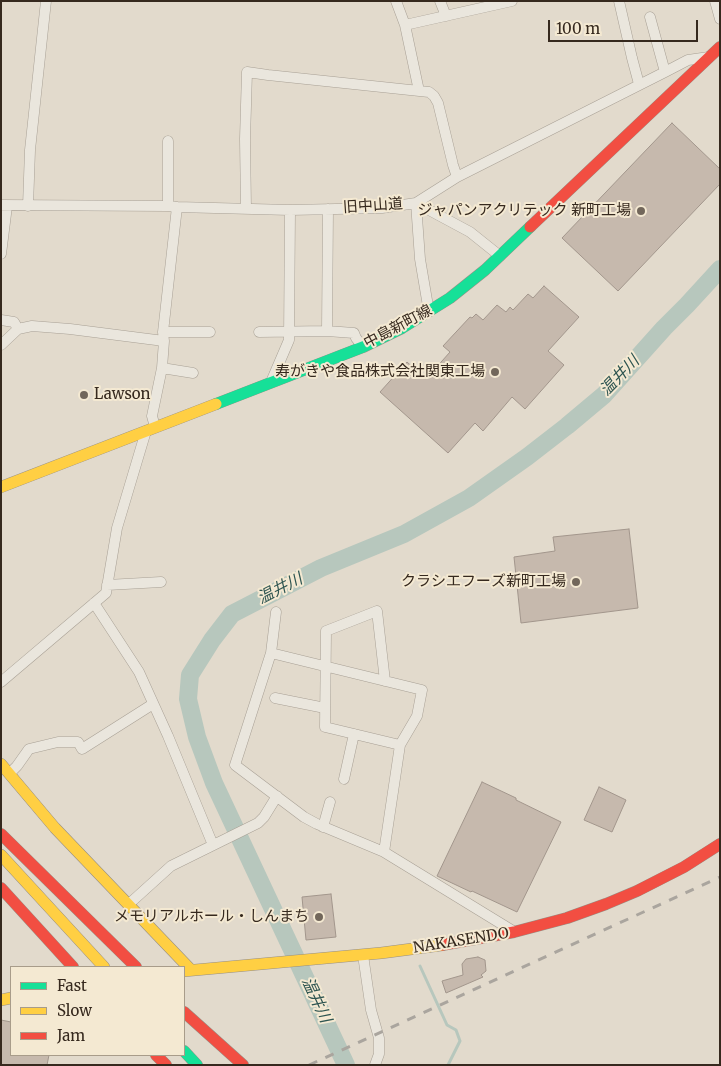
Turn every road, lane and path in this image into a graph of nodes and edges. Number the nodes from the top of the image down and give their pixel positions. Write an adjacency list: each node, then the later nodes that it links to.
1 (46, 1): 20 (street)
2 (396, 1): 10 (street)
3 (440, 1): 7 (street)
4 (512, 1): 7 (street)
5 (619, 1): 14 (street)
6 (715, 1): 9 (street)
7 (446, 16): 10 (street)
8 (650, 17): 13 (street)
9 (720, 19)
10 (405, 25): 15 (street)
11 (720, 47): 12 (main road, 中島新町線)
12 (709, 57): 13 (street, 旧中山道); 26 (main road, 中島新町線)
13 (665, 72): 14 (street, 旧中山道)
14 (639, 84): 17 (street, 旧中山道)
15 (420, 91): 17 (street); 22 (street)
16 (168, 141): 21 (street)
17 (457, 177): 18 (street, 旧中山道)
18 (416, 203): 23 (street, 旧中山道); 26 (street); 27 (street)
19 (4, 205): 20 (street, 旧中山道); 25 (street)
20 (28, 206): 21 (street, 旧中山道)
21 (173, 207): 22 (street, 旧中山道); 34 (street)
22 (246, 209): 24 (street, 旧中山道)
23 (328, 209): 24 (street, 旧中山道); 30 (street)
24 (290, 210): 33 (street)
25 (1, 254)
26 (500, 256): 27 (main road, 中島新町線)
27 (430, 312): 36 (main road, 中島新町線)
28 (1, 320): 29 (street)
29 (18, 329): 34 (street); 35 (street)
30 (327, 331): 33 (street); 36 (street)
31 (210, 332): 34 (street)
32 (259, 332): 33 (street)
33 (290, 333): 39 (street)
34 (164, 336): 37 (street)
35 (1, 345)
36 (363, 347): 39 (main road, 中島新町線)
37 (162, 368): 38 (street); 40 (street)
38 (193, 373)
39 (271, 382): 40 (main road, 中島新町線)
40 (151, 429): 41 (main road, 中島新町線); 43 (street)
41 (1, 487)
42 (161, 582): 43 (street)
43 (107, 585): 44 (street)
44 (94, 603): 49 (street); 51 (street)
45 (276, 612): 46 (street)
46 (271, 653): 47 (street); 58 (street)
47 (325, 666): 48 (street); 48 (street); 52 (street)
48 (385, 681): 54 (street)
49 (1, 682)
50 (275, 698): 52 (street)
51 (153, 704): 56 (street); 62 (street)
52 (325, 708): 53 (street)
53 (354, 734): 54 (street); 57 (street)
54 (400, 745): 64 (street)
55 (1, 764): 56 (main road)
56 (10, 773): 67 (main road)
57 (344, 779)
58 (277, 796): 60 (street); 62 (street)
59 (330, 802): 60 (street)
60 (323, 827): 64 (street)
61 (1, 834): 72 (main road)
62 (214, 844): 67 (street)
63 (720, 844): 68 (main road, NAKASENDO)
64 (384, 852): 68 (street)
65 (1, 855): 71 (main road)
66 (1, 888): 70 (main road)
67 (129, 904): 73 (main road)
68 (514, 932): 69 (main road, NAKASENDO)
69 (363, 955): 74 (main road, NAKASENDO); 79 (street)
70 (72, 966)
71 (103, 966)
72 (135, 966)
73 (183, 966)
74 (187, 971)
75 (185, 1013): 78 (main road)
76 (185, 1052): 77 (main road)
77 (198, 1065)
78 (243, 1065)
79 (375, 1065)

